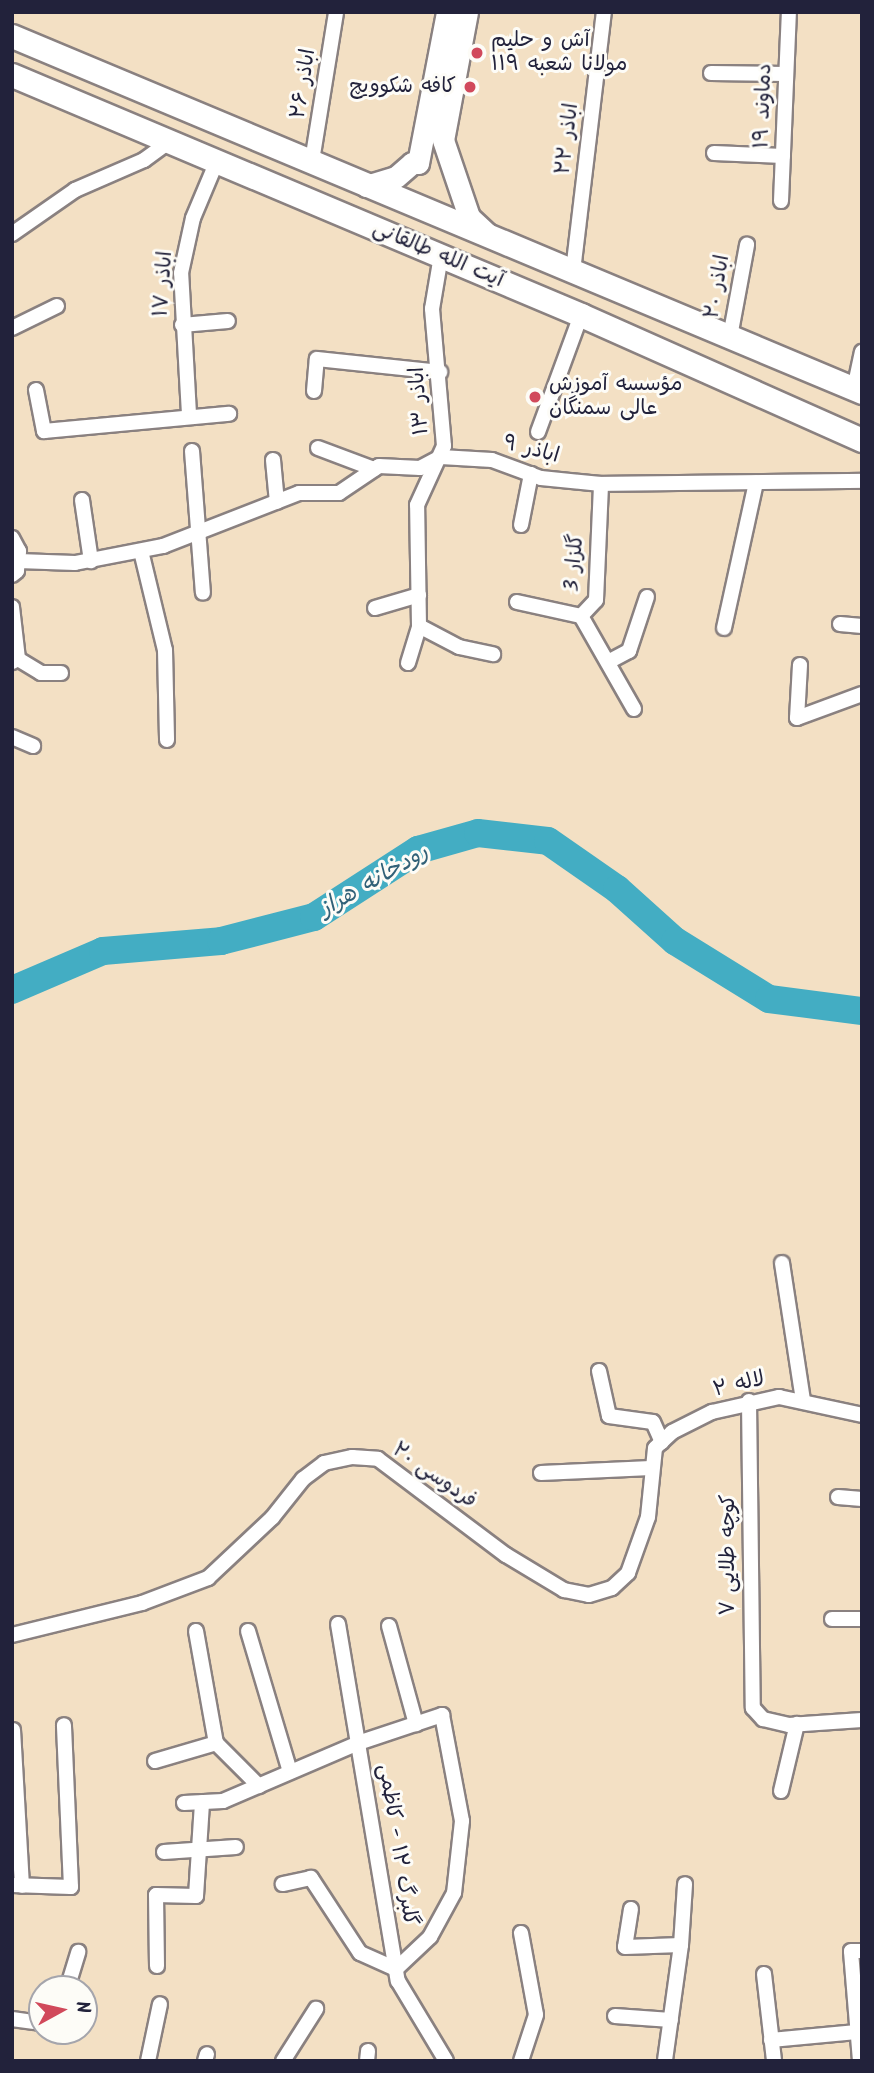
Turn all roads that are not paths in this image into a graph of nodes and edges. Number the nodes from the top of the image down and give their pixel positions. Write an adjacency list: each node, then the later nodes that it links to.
1 (336, 12): 18 (street, اباذر ۲۶)
2 (447, 12): 13 (main road)
3 (467, 12): 13 (main road)
4 (604, 12): 25 (street, اباذر ۲۲)
5 (789, 12): 10 (street, دماوند ۱۹)
6 (15, 37): 7 (main road); 8 (main road, آیت الله طالقانی)
7 (12, 69)
8 (94, 70): 12 (main road); 18 (main road, آیت الله طالقانی)
9 (711, 73): 10 (street)
10 (786, 74): 16 (street, دماوند ۱۹)
11 (12, 75): 12 (main road, آیت الله طالقانی)
12 (80, 103): 14 (main road, آیت الله طالقانی)
13 (435, 135): 19 (main road); 22 (main road)
14 (170, 141): 17 (main road, آیت الله طالقانی); 21 (street)
15 (714, 153): 16 (street)
16 (783, 156): 20 (street, دماوند ۱۹)
17 (217, 161): 24 (main road, آیت الله طالقانی); 29 (street, اباذر ۱۷)
18 (312, 161): 19 (main road, آیت الله طالقانی)
19 (366, 186): 22 (main road, آیت الله طالقانی)
20 (781, 201)
21 (12, 234)
22 (489, 236): 25 (main road, آیت الله طالقانی)
23 (747, 245): 31 (street, اباذر ۲۰)
24 (441, 256): 27 (main road, آیت الله طالقانی); 33 (street, اباذر ۱۳)
25 (572, 271): 31 (main road, آیت الله طالقانی)
26 (57, 306): 30 (street)
27 (581, 315): 39 (street); 40 (main road, آیت الله طالقانی)
28 (228, 321): 29 (street)
29 (182, 325): 37 (street, اباذر ۱۷)
30 (12, 328)
31 (730, 337): 36 (main road, آیت الله طالقانی)
32 (862, 352): 36 (street)
33 (440, 372): 35 (street); 43 (street, اباذر ۱۳)
34 (36, 390): 37 (street)
35 (314, 391)
36 (858, 391)
37 (189, 414): 38 (street)
38 (229, 414)
39 (538, 432)
40 (862, 440)
41 (318, 448): 45 (street)
42 (192, 451): 53 (street)
43 (441, 457): 45 (street, اباذر ۹); 46 (street, اباذر ۹); 59 (street, اباذر ۱۳)
44 (273, 460): 51 (street)
45 (374, 469): 51 (street)
46 (531, 474): 49 (street, اباذر ۹); 52 (street)
47 (862, 481): 48 (street, اباذر ۹)
48 (756, 482): 49 (street, اباذر ۹); 68 (street)
49 (601, 484): 64 (street, گلزار 3)
50 (82, 500): 56 (street)
51 (277, 502): 53 (street)
52 (521, 526)
53 (197, 530): 55 (street); 58 (street)
54 (12, 538): 57 (street)
55 (141, 551): 56 (street); 78 (street)
56 (91, 561): 57 (street)
57 (15, 568)
58 (203, 593)
59 (419, 595): 63 (street); 66 (street, اباذر ۱۳)
60 (647, 597): 71 (street)
61 (517, 602): 64 (street, گلزار 3)
62 (12, 607): 70 (street)
63 (375, 608)
64 (581, 616): 71 (street)
65 (840, 624): 67 (street)
66 (419, 626): 69 (street); 72 (street, اباذر ۱۳)
67 (862, 626)
68 (724, 628)
69 (493, 654)
70 (15, 660): 74 (street)
71 (608, 662): 76 (street)
72 (408, 663)
73 (800, 666): 75 (street)
74 (61, 673)
75 (862, 694)
76 (634, 709)
77 (12, 737): 79 (street)
78 (167, 740)
79 (33, 746)
80 (782, 1264): 83 (street)
81 (599, 1371): 85 (street)
82 (749, 1401): 83 (street, لاله ۲); 85 (street, لاله ۲); 99 (street, کوچه طلایی ۷)
83 (803, 1401): 84 (street, لاله ۲)
84 (862, 1415)
85 (662, 1442): 86 (street)
86 (651, 1468): 87 (street); 96 (street, فردوسی ۲۰)
87 (541, 1473)
88 (838, 1497): 89 (street)
89 (862, 1499)
90 (832, 1619): 91 (street)
91 (862, 1619)
92 (338, 1624): 102 (street, گلبرگ ۱۲ - کاظمی)
93 (389, 1626): 98 (street)
94 (196, 1631): 103 (street)
95 (248, 1631): 105 (street)
96 (12, 1635)
97 (862, 1720): 99 (street)
98 (416, 1724): 102 (street); 122 (street)
99 (797, 1724): 107 (street)
100 (64, 1725): 115 (street)
101 (13, 1730): 115 (street)
102 (358, 1743): 105 (street); 122 (street, گلبرگ ۱۲ - کاظمی)
103 (216, 1744): 104 (street); 106 (street)
104 (155, 1760)
105 (290, 1772): 106 (street)
106 (259, 1786): 108 (street)
107 (781, 1791)
108 (202, 1802): 109 (street); 111 (street)
109 (184, 1803)
110 (236, 1847): 111 (street)
111 (199, 1851): 112 (street); 121 (street)
112 (164, 1852)
113 (283, 1884): 122 (street)
114 (685, 1884): 118 (street)
115 (17, 1885)
116 (631, 1909): 118 (street)
117 (521, 1933): 134 (street)
118 (681, 1945): 128 (street)
119 (862, 1951): 129 (street)
120 (78, 1952): 124 (street)
121 (157, 1966)
122 (396, 1969): 133 (street, گلبرگ ۱۲ - کاظمی)
123 (764, 1974): 130 (street)
124 (71, 1975)
125 (160, 2004): 131 (street)
126 (316, 2009): 132 (street)
127 (615, 2016): 128 (street)
128 (671, 2020): 135 (street)
129 (858, 2032): 130 (street); 137 (street)
130 (771, 2040): 136 (street)
131 (148, 2061)
132 (283, 2061)
133 (446, 2061)
134 (521, 2061)
135 (665, 2061)
136 (774, 2061)
137 (860, 2061)

